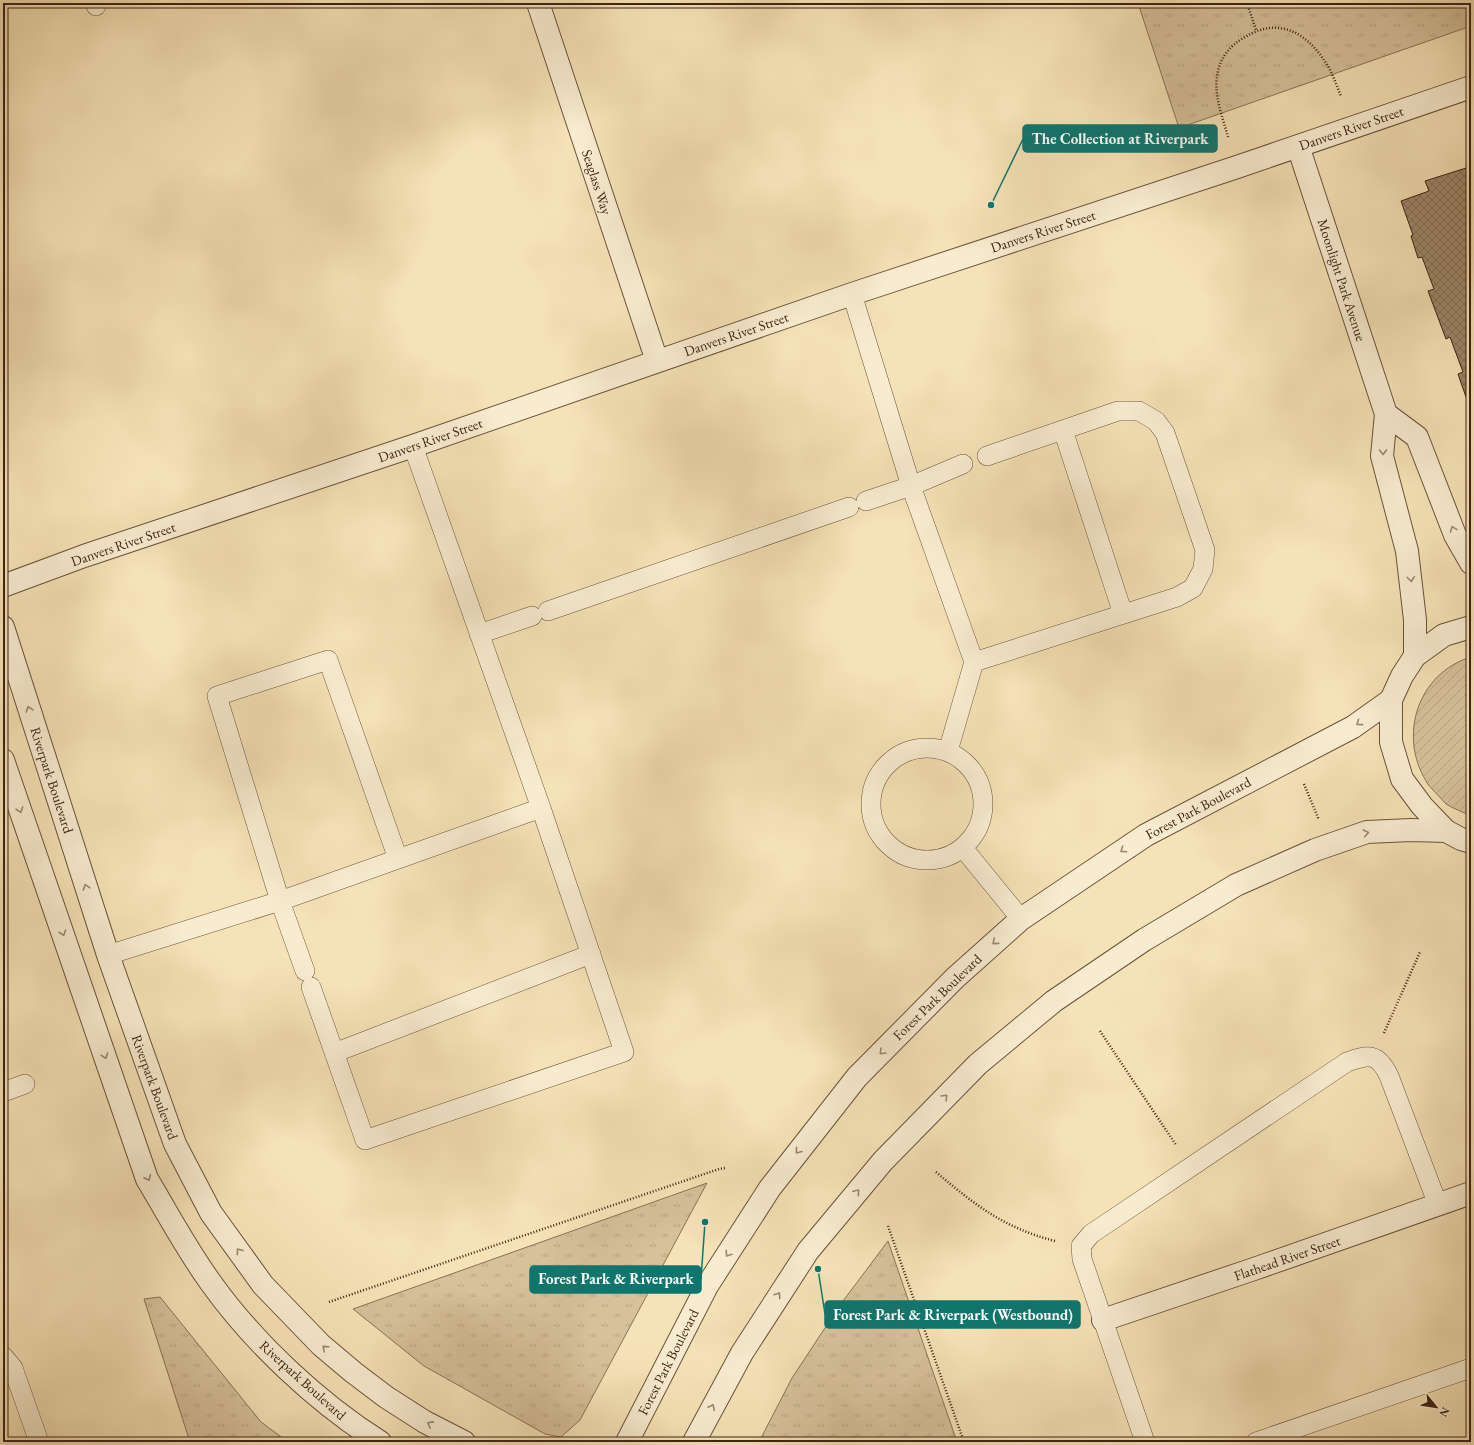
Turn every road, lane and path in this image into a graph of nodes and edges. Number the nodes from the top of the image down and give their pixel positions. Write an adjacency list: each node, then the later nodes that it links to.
1 (538, 3): 9 (street, Seaglass Way)
2 (1247, 3): 3 (path)
3 (1256, 30): 5 (path); 6 (path)
4 (1471, 87): 7 (street, Danvers River Street)
5 (1341, 96)
6 (1228, 137)
7 (1298, 146): 8 (street, Danvers River Street); 10 (street, Moonlight Park Avenue)
8 (852, 294): 9 (street, Danvers River Street); 15 (lane)
9 (657, 361): 12 (street, Danvers River Street)
10 (1386, 414): 16 (street, one-way to 10); 22 (street, Moonlight Park Avenue, one-way to 22)
11 (1063, 430): 13 (lane); 18 (lane); 18 (lane)
12 (413, 446): 17 (street, Danvers River Street); 21 (lane)
13 (987, 456)
14 (963, 464): 15 (lane)
15 (911, 486): 21 (lane); 23 (lane)
16 (1471, 563)
17 (3, 586)
18 (1123, 614): 23 (lane)
19 (3, 627): 38 (street, Riverpark Boulevard, one-way to 19)
20 (1471, 627): 22 (street)
21 (479, 634): 28 (lane)
22 (1415, 656): 24 (street)
23 (974, 662): 25 (lane)
24 (1391, 700): 30 (street); 35 (street, Forest Park Boulevard, one-way to 35)
25 (948, 751): 32 (lane); 32 (lane)
26 (3, 760): 56 (street, Riverpark Boulevard, one-way to 56)
27 (1301, 778): 29 (path)
28 (541, 808): 33 (lane); 37 (lane)
29 (1321, 825)
30 (1446, 831): 31 (street); 59 (street, one-way to 30)
31 (1471, 842)
32 (963, 848): 35 (lane)
33 (398, 859): 34 (lane); 34 (lane)
34 (280, 901): 38 (lane); 40 (lane)
35 (1021, 919): 58 (street, Forest Park Boulevard, one-way to 58)
36 (1420, 952): 41 (path)
37 (591, 954): 40 (lane); 40 (lane)
38 (108, 955): 57 (street, Riverpark Boulevard, one-way to 38)
39 (1100, 1030): 44 (path)
40 (334, 1053)
41 (1373, 1058): 44 (lane); 48 (lane)
42 (25, 1084): 43 (lane)
43 (3, 1092)
44 (1191, 1167): 52 (lane)
45 (725, 1168): 51 (path)
46 (936, 1172): 50 (path)
47 (1470, 1199): 48 (street, Flathead River Street)
48 (1438, 1205): 52 (street, Flathead River Street)
49 (888, 1226): 60 (path)
50 (1060, 1243)
51 (330, 1302)
52 (1103, 1320): 61 (lane)
53 (3, 1356): 55 (lane)
54 (1471, 1368): 62 (lane)
55 (39, 1442)
56 (380, 1442)
57 (464, 1442)
58 (627, 1442)
59 (694, 1442)
60 (964, 1442)
61 (1145, 1442)
62 (1256, 1442)

